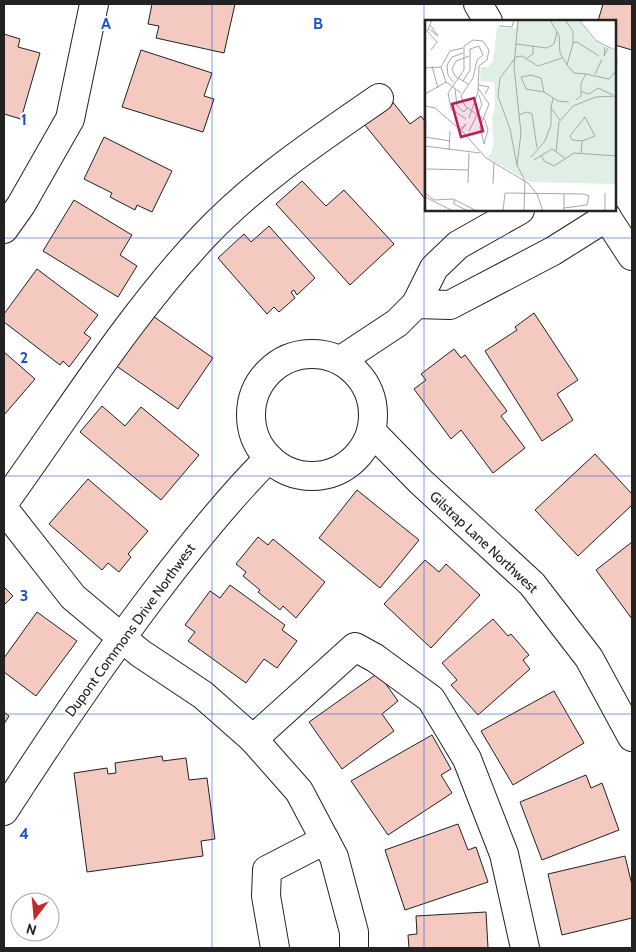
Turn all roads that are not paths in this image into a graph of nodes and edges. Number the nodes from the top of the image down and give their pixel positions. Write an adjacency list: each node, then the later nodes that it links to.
1 (94, 4): 7 (street)
2 (478, 4): 3 (street)
3 (487, 20)
4 (379, 98): 13 (street)
5 (518, 211): 9 (street)
6 (604, 214): 8 (street); 9 (street)
7 (4, 230)
8 (632, 256)
9 (416, 304): 10 (street)
10 (341, 360): 11 (street); 12 (street)
11 (372, 432): 12 (street); 16 (street, Gilstrap Lane Northwest)
12 (269, 458): 15 (street, Dupont Commons Drive Northwest)
13 (4, 503)
14 (4, 510): 15 (street)
15 (122, 638): 17 (street); 18 (street, Dupont Commons Drive Northwest)
16 (632, 737)
17 (253, 739): 19 (street); 22 (street)
18 (4, 811)
19 (325, 840): 20 (street); 21 (street)
20 (275, 948)
21 (354, 948)
22 (525, 948)

